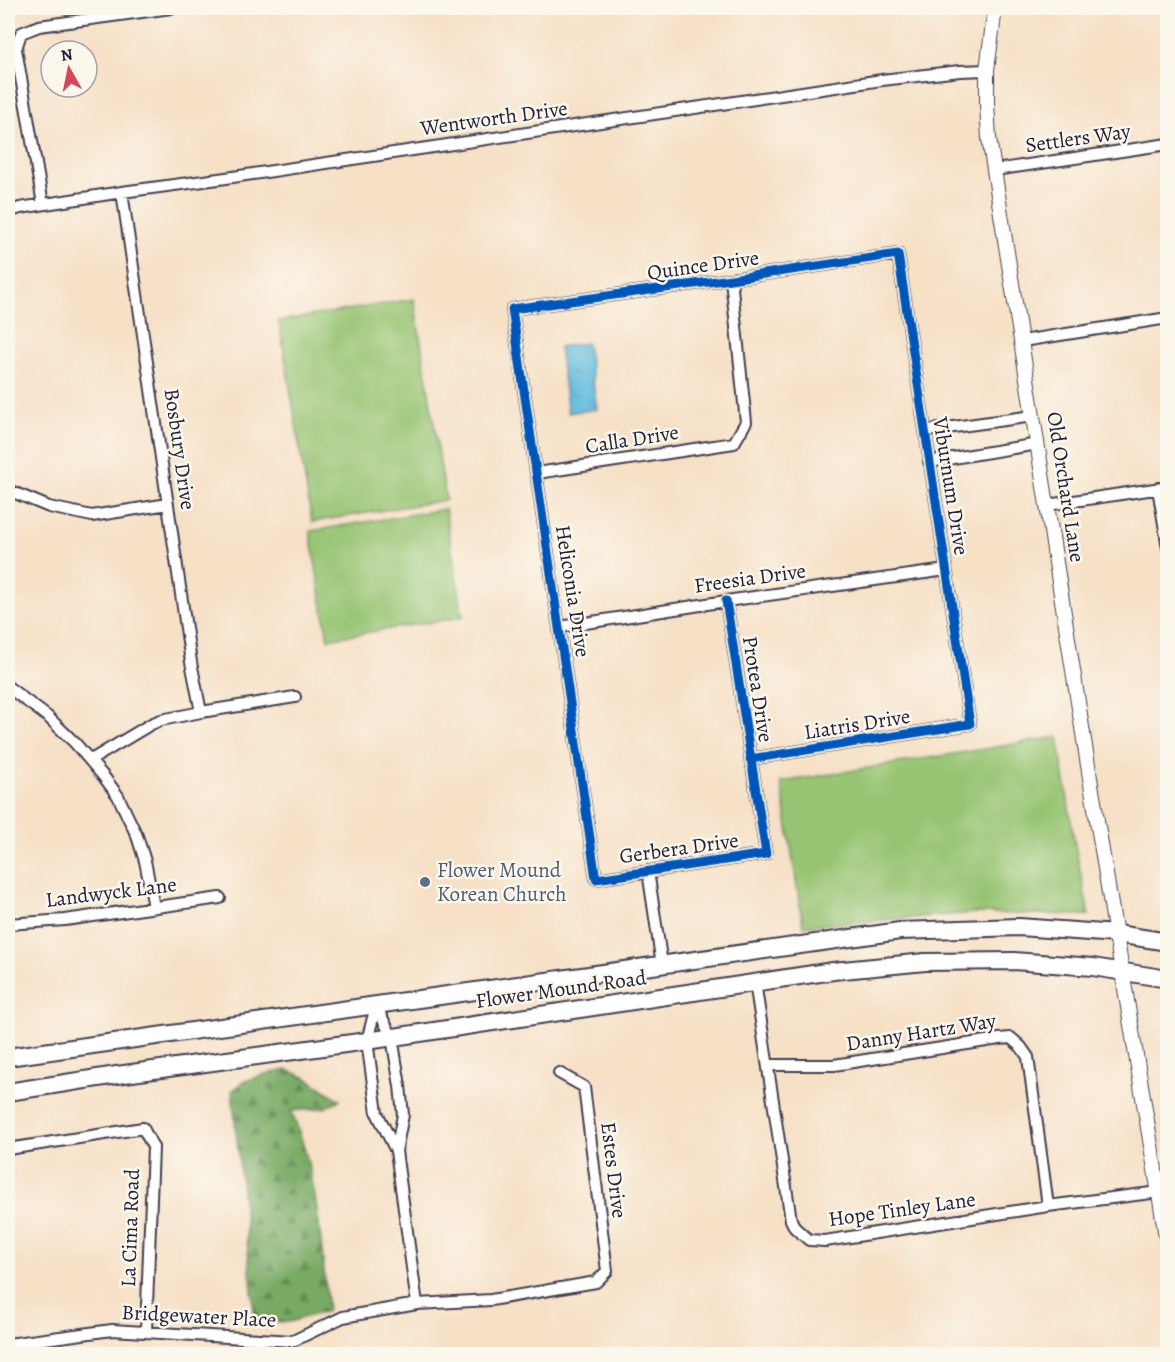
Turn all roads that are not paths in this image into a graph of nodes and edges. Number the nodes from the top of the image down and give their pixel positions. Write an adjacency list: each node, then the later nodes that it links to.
1 (171, 8): 7 (street)
2 (995, 8): 3 (street, Old Orchard Lane)
3 (987, 70): 5 (street, Old Orchard Lane); 6 (street, Wentworth Drive)
4 (1167, 144): 5 (street, Settlers Way)
5 (995, 170): 13 (street, Old Orchard Lane)
6 (123, 192): 7 (street, Wentworth Drive); 21 (street, Bosbury Drive)
7 (43, 204): 8 (street, Wentworth Drive)
8 (8, 212)
9 (898, 254): 10 (street, Quince Drive); 15 (street, Viburnum Drive)
10 (731, 279): 11 (street, Quince Drive); 18 (street, Calla Drive)
11 (512, 309): 18 (street, Heliconia Drive)
12 (1167, 318): 13 (street)
13 (1022, 341): 14 (street, Old Orchard Lane)
14 (1033, 416): 15 (street); 16 (street, Old Orchard Lane)
15 (925, 431): 17 (street, Viburnum Drive)
16 (1038, 444): 17 (street); 22 (street, Old Orchard Lane)
17 (929, 462): 24 (street, Viburnum Drive)
18 (537, 473): 26 (street, Heliconia Drive)
19 (1163, 488): 22 (street); 23 (street)
20 (8, 490): 21 (street)
21 (168, 504): 29 (street, Bosbury Drive)
22 (1047, 505): 39 (street, Old Orchard Lane)
23 (1167, 548)
24 (946, 570): 25 (street, Freesia Drive); 30 (street, Viburnum Drive)
25 (726, 601): 26 (street, Freesia Drive); 31 (street, Protea Drive)
26 (560, 627): 35 (street, Heliconia Drive)
27 (8, 687): 32 (street)
28 (295, 697): 29 (street)
29 (201, 712): 32 (street)
30 (970, 724): 31 (street, Liatris Drive)
31 (750, 759): 33 (street, Protea Drive)
32 (91, 760): 37 (street)
33 (766, 854): 34 (street, Gerbera Drive)
34 (648, 871): 35 (street, Gerbera Drive); 41 (street)
35 (596, 879)
36 (220, 898): 37 (street, Landwyck Lane)
37 (154, 907): 38 (street, Landwyck Lane)
38 (8, 924)
39 (1110, 933): 40 (main road, Flower Mound Road); 41 (main road, Flower Mound Road); 42 (street, Old Orchard Lane)
40 (1167, 942)
41 (662, 965): 45 (main road, Flower Mound Road)
42 (1123, 972): 43 (main road, Flower Mound Road); 44 (main road, Flower Mound Road); 54 (street, Old Orchard Lane)
43 (1167, 979)
44 (755, 982): 46 (main road, Flower Mound Road); 49 (street, Hope Tinley Lane)
45 (376, 1006): 46 (street); 47 (street); 48 (main road, Flower Mound Road)
46 (392, 1037): 47 (main road, Flower Mound Road); 53 (street)
47 (367, 1041): 51 (main road, Flower Mound Road); 53 (street)
48 (8, 1058)
49 (768, 1065): 55 (street, Danny Hartz Way); 55 (street, Hope Tinley Lane)
50 (559, 1073): 57 (street, Estes Drive)
51 (8, 1092)
52 (8, 1149): 59 (street, La Cima Road)
53 (396, 1151): 58 (street)
54 (1159, 1192): 55 (street, Hope Tinley Lane); 56 (street, Old Orchard Lane)
55 (1048, 1206)
56 (1167, 1248)
57 (596, 1282): 58 (street, Bridgewater Place)
58 (417, 1304): 59 (street, Bridgewater Place)
59 (146, 1332): 60 (street, Bridgewater Place)
60 (8, 1344)

